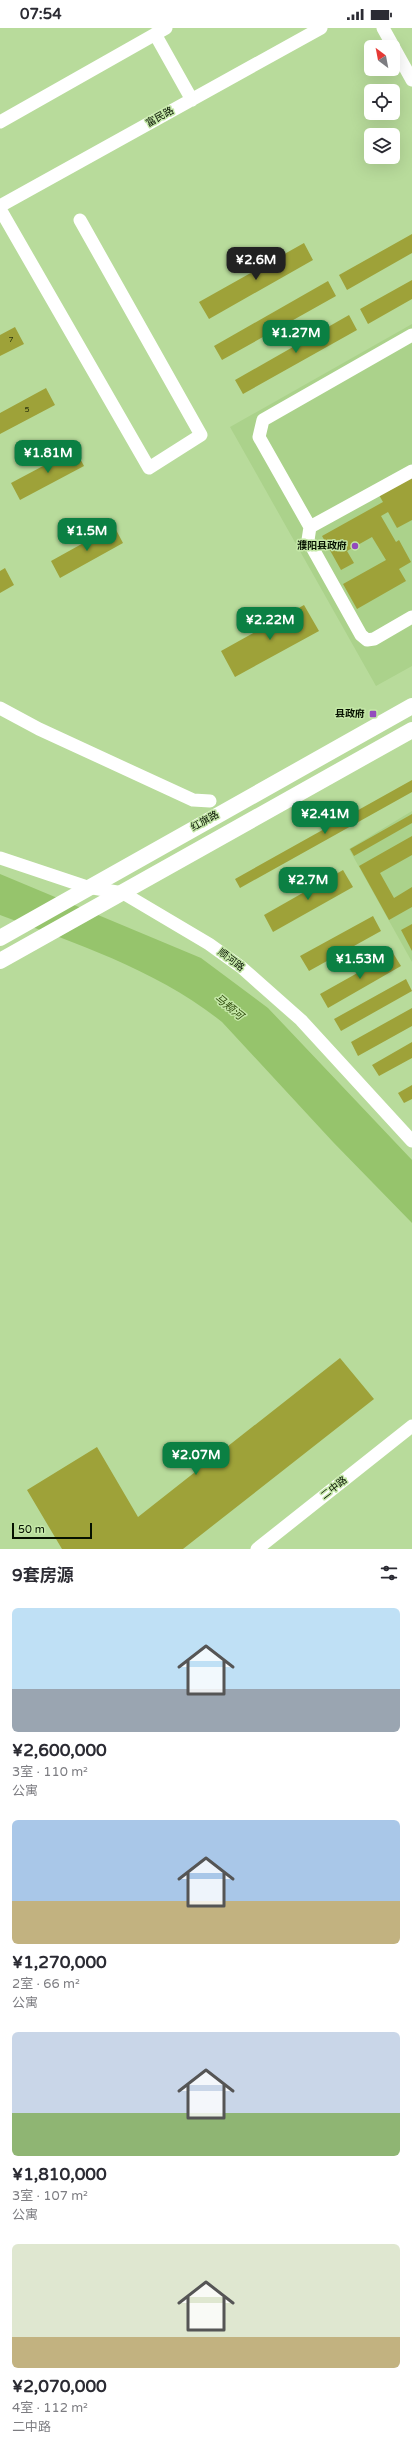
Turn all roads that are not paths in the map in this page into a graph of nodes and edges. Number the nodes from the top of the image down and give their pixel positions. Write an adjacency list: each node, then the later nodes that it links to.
1 (321, 28): 5 (street, 富民路)
2 (383, 28): 4 (street)
3 (160, 31): 5 (street); 6 (street)
4 (412, 80)
5 (192, 100): 7 (street, 富民路)
6 (0, 122)
7 (0, 207): 8 (street)
8 (80, 220)
9 (412, 335): 11 (street)
10 (412, 471): 11 (street)
11 (310, 527): 12 (street)
12 (412, 617)
13 (412, 706): 16 (main road, 红旗路)
14 (0, 708): 18 (street)
15 (412, 730): 17 (main road)
16 (329, 752): 17 (main road); 20 (main road, 红旗路)
17 (340, 771): 21 (main road)
18 (210, 801)
19 (0, 858): 20 (street, 顺河路)
20 (87, 887): 21 (street, 顺河路); 22 (main road, 红旗路)
21 (123, 892): 23 (main road); 24 (street, 顺河路)
22 (0, 938)
23 (0, 961)
24 (412, 1141)
25 (412, 1426): 26 (street, 二中路)
26 (257, 1549)

